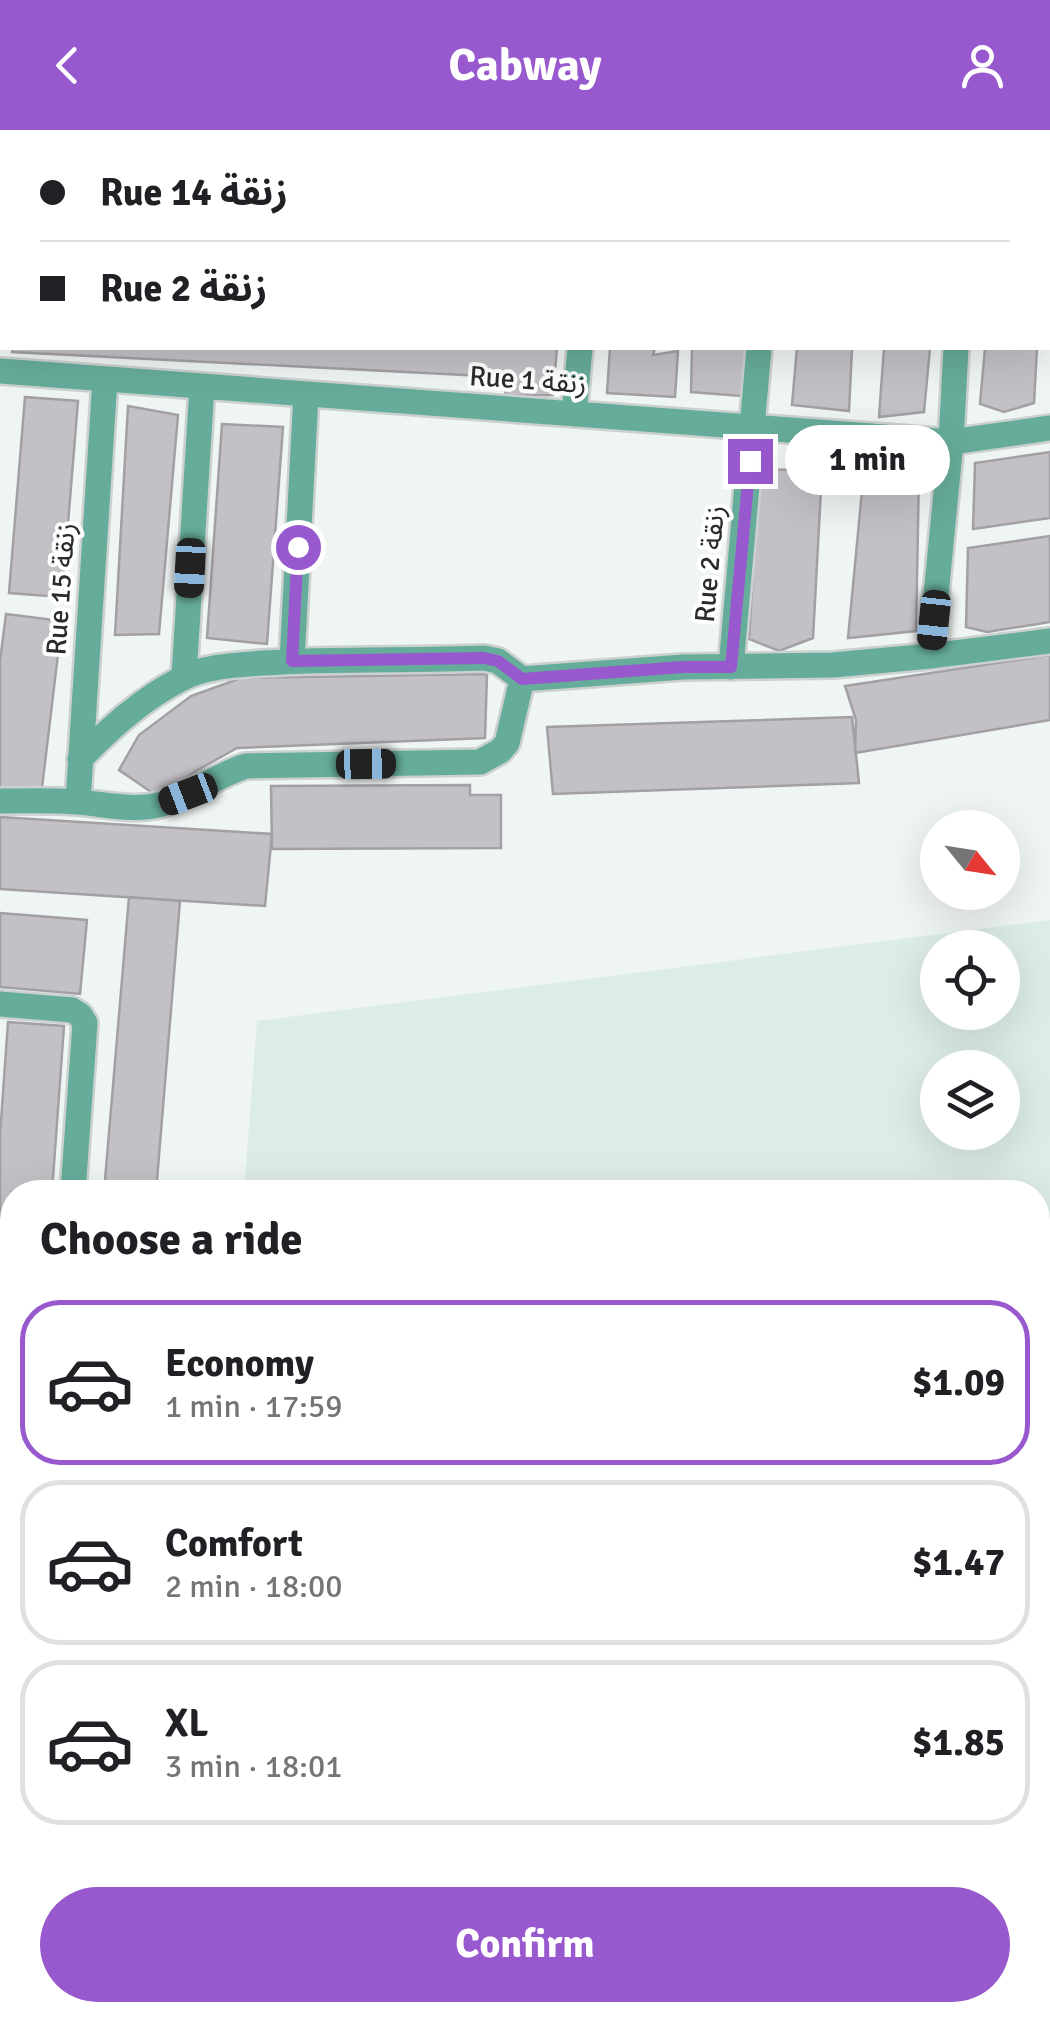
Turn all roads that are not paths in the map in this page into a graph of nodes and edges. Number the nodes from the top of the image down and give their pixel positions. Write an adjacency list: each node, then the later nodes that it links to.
1 (580, 350): 8 (street)
2 (759, 350): 9 (street, Rue 2 زنقة)
3 (956, 350): 11 (street)
4 (0, 371): 5 (street, Rue 1 زنقة)
5 (105, 380): 6 (street, Rue 1 زنقة); 18 (street, Rue 15 زنقة)
6 (202, 386): 7 (street, Rue 1 زنقة); 16 (street)
7 (306, 394): 8 (street, Rue 1 زنقة); 14 (street)
8 (574, 414): 9 (street, Rue 1 زنقة)
9 (753, 427): 11 (street, Rue 1 زنقة); 15 (street, Rue 2 زنقة)
10 (1050, 428): 11 (street, Rue 1 زنقة)
11 (951, 442): 13 (street)
12 (1050, 641): 13 (street)
13 (930, 656): 15 (street)
14 (292, 661): 16 (street); 17 (street)
15 (731, 667): 17 (street)
16 (184, 676): 18 (street)
17 (522, 679): 20 (street)
18 (80, 760): 20 (street, Rue 15 زنقة)
19 (0, 801): 20 (street)
20 (78, 802)
21 (0, 1004): 22 (street)
22 (74, 1180)

